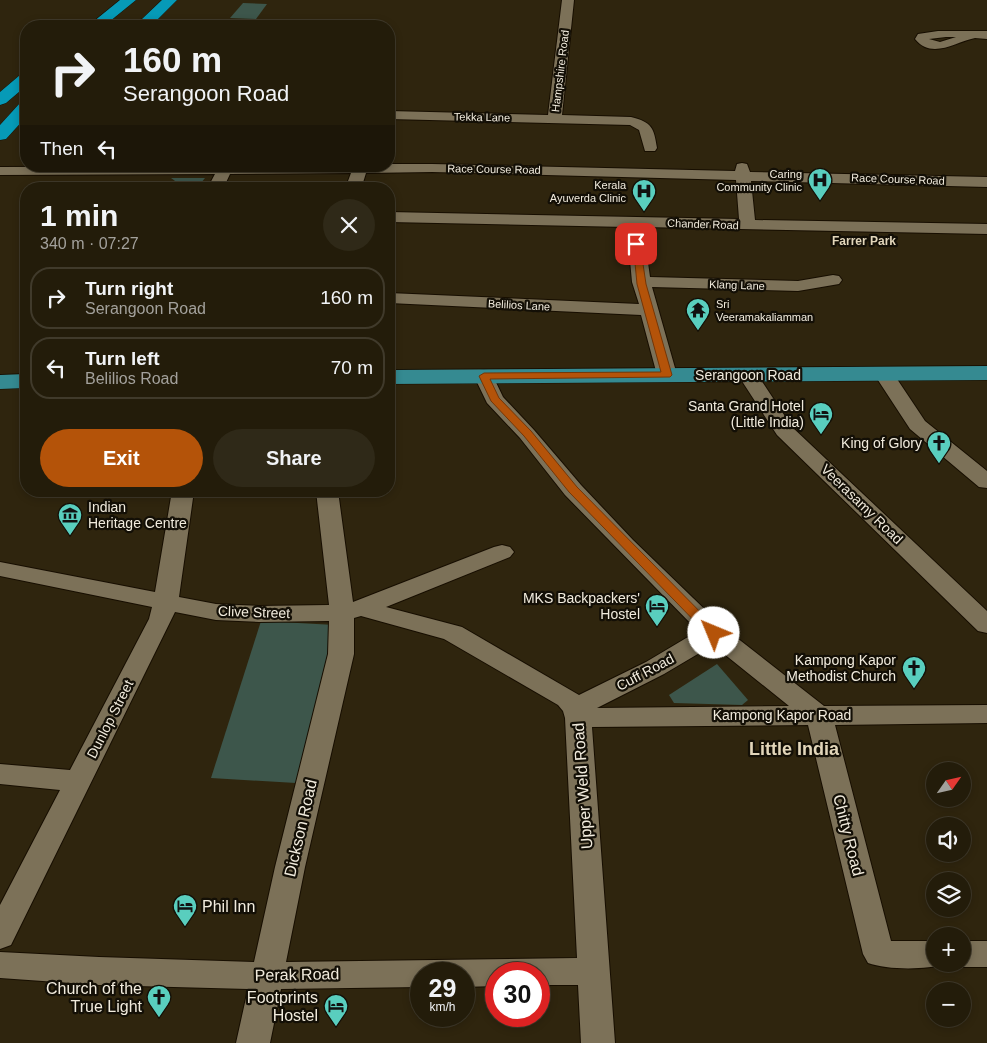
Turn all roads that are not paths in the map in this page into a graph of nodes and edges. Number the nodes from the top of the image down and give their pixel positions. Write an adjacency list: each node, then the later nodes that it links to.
1 (129, 0): 5 (highway)
2 (160, 0): 6 (highway)
3 (170, 0): 7 (highway)
4 (568, 0): 15 (street, Hampshire Road)
5 (103, 20)
6 (136, 20)
7 (149, 20)
8 (973, 35): 9 (street)
9 (987, 35)
10 (20, 83): 11 (highway)
11 (0, 100)
12 (20, 113): 17 (highway)
13 (395, 115): 14 (street, Tekka Lane)
14 (409, 115): 15 (street, Tekka Lane); 16 (street, Tekka Lane)
15 (555, 118): 18 (street, Hampshire Road)
16 (395, 119)
17 (0, 135)
18 (649, 156): 20 (street, Race Course Road); 24 (street, Race Course Road)
19 (0, 161): 21 (street)
20 (395, 161)
21 (20, 162)
22 (395, 167): 24 (street, Race Course Road)
23 (20, 170): 25 (street, Race Course Road)
24 (682, 170): 26 (street, Race Course Road)
25 (0, 171)
26 (741, 171): 27 (street, Race Course Road); 28 (street, Race Course Road); 31 (street)
27 (987, 173)
28 (987, 182)
29 (395, 217): 30 (street, Chander Road)
30 (635, 222): 31 (street, Chander Road); 34 (street)
31 (747, 225): 32 (street, Chander Road)
32 (987, 229)
33 (833, 280): 34 (street, Klang Lane)
34 (641, 282): 36 (street)
35 (395, 298): 36 (street, Belilios Lane)
36 (649, 310): 39 (street)
37 (987, 373): 38 (main road, Serangoon Road)
38 (884, 374): 40 (main road, Serangoon Road); 45 (street)
39 (667, 375): 40 (main road, Serangoon Road); 41 (main road, Serangoon Road)
40 (748, 375): 52 (street, Veerasamy Road)
41 (484, 376): 42 (main road, Serangoon Road); 53 (street)
42 (395, 377)
43 (20, 381): 44 (main road)
44 (0, 382)
45 (987, 482)
46 (183, 497): 50 (street, Dunlop Street)
47 (328, 497): 51 (street, Dickson Road)
48 (502, 552): 51 (street, Clive Street)
49 (4, 576): 50 (street, Clive Street)
50 (166, 602): 51 (street, Clive Street); 58 (street, Dunlop Street)
51 (351, 611): 54 (street, Upper Weld Road); 65 (street, Dickson Road)
52 (987, 625)
53 (714, 633): 54 (street, Cuff Road); 56 (street)
54 (577, 713): 56 (street, Kampong Kapor Road); 64 (street, Upper Weld Road)
55 (987, 714): 56 (street, Kampong Kapor Road)
56 (819, 716): 60 (street, Chitty Road)
57 (0, 774): 58 (street)
58 (78, 781): 59 (street, Dunlop Street)
59 (0, 936)
60 (926, 954)
61 (971, 954): 62 (street)
62 (987, 954)
63 (0, 965): 65 (street, Perak Road)
64 (594, 971): 65 (street, Perak Road); 67 (street, Upper Weld Road)
65 (268, 976): 66 (street, Dickson Road)
66 (252, 1043)
67 (598, 1043)

